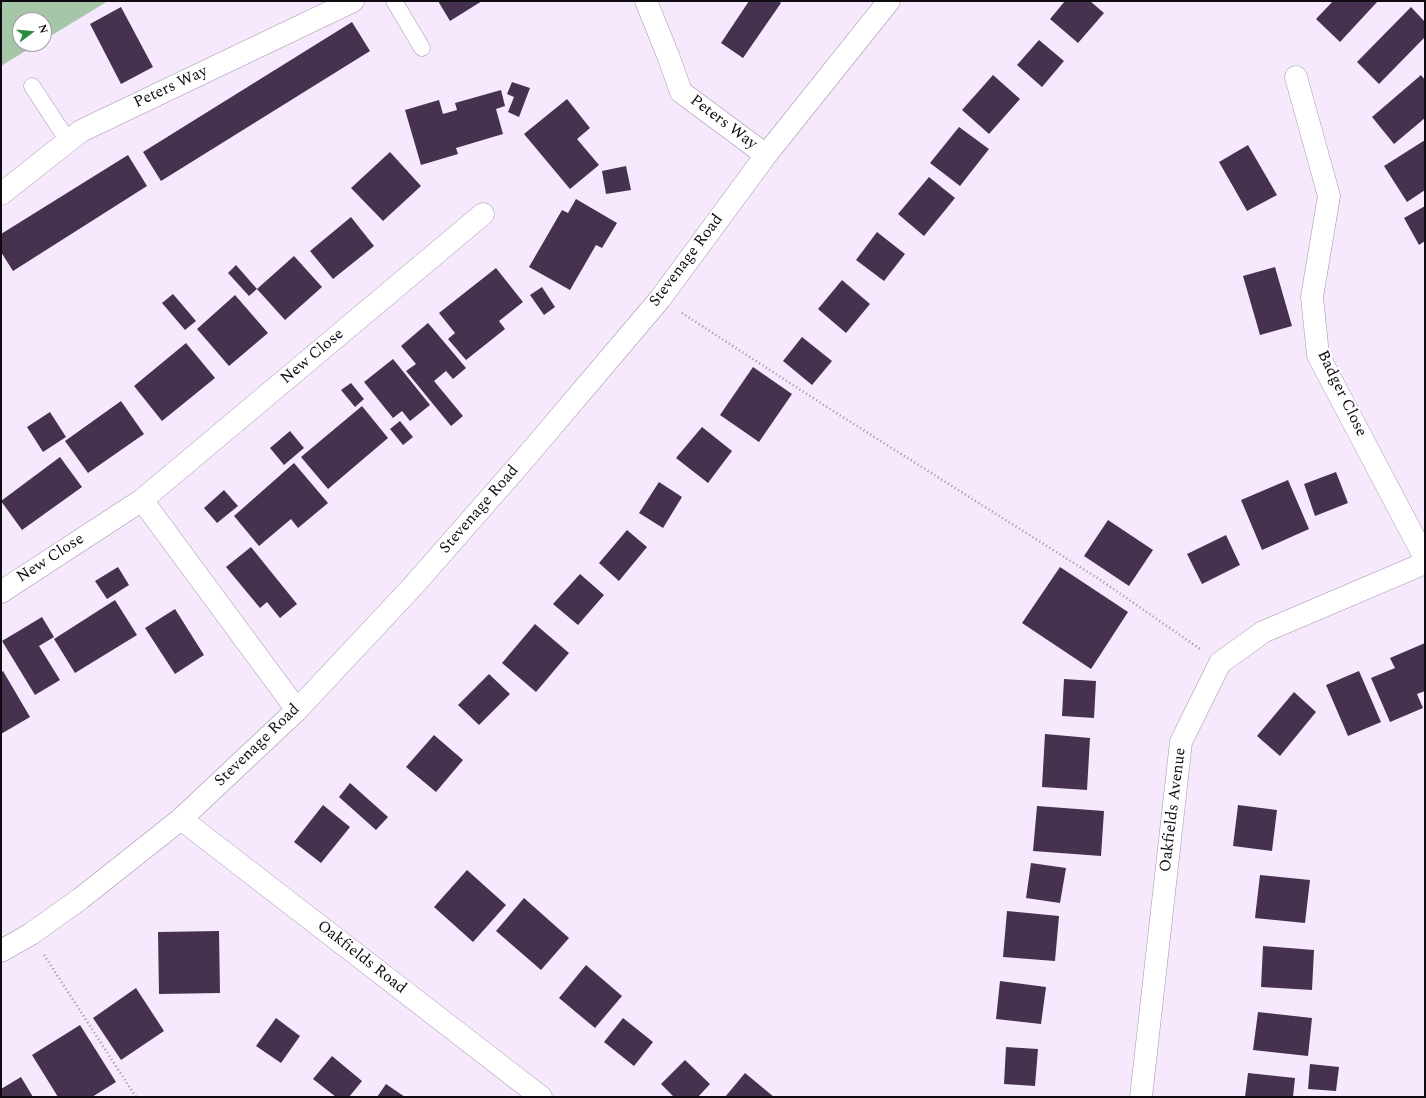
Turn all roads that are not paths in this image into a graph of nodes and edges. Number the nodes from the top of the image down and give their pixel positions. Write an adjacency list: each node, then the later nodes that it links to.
1 (353, 1): 8 (street, Peters Way)
2 (394, 1): 5 (lane)
3 (646, 1): 9 (street, Peters Way)
4 (889, 1): 9 (street, Stevenage Road)
5 (422, 48)
6 (1296, 77): 13 (street, Badger Close)
7 (32, 86): 8 (lane)
8 (68, 142): 10 (street, Peters Way)
9 (766, 155): 16 (street, Stevenage Road)
10 (1, 194)
11 (483, 214): 12 (street, New Close)
12 (142, 500): 15 (street, New Close); 16 (street)
13 (1425, 558)
14 (1425, 563): 20 (street, Oakfields Avenue)
15 (1, 592)
16 (297, 710): 17 (street, Stevenage Road)
17 (181, 819): 18 (street, Stevenage Road); 19 (street, Oakfields Road)
18 (1, 951)
19 (542, 1097)
20 (1141, 1097)

